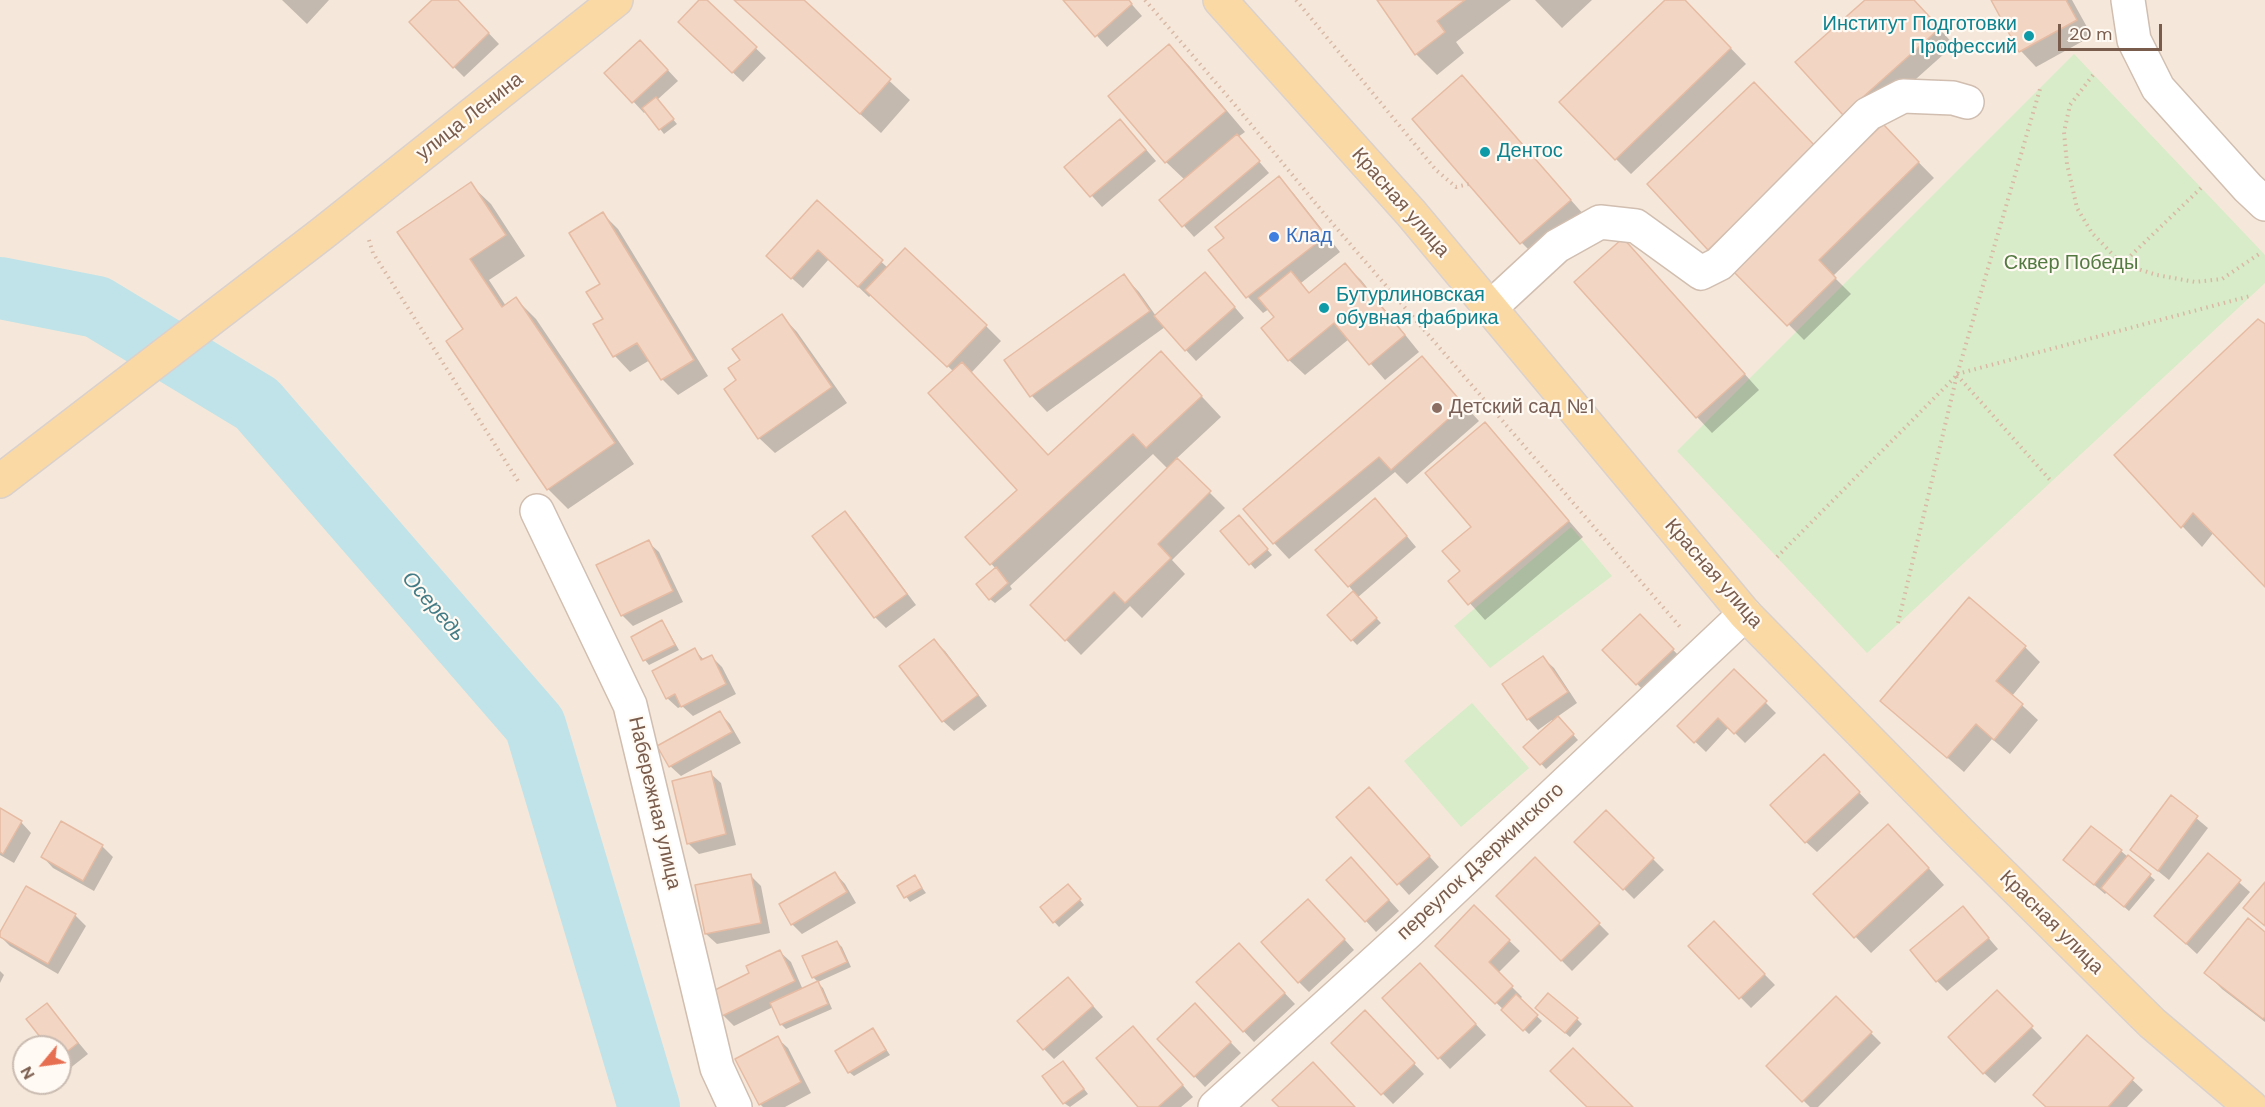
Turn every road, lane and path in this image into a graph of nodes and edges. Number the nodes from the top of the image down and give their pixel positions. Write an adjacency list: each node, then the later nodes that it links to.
1 (616, 0): 18 (main road, улица Ленина)
2 (1145, 0): 24 (path)
3 (1220, 0): 16 (main road, Красная улица)
4 (1296, 0): 9 (path)
5 (2128, 0): 11 (street)
6 (2093, 75): 14 (path)
7 (2040, 89): 17 (path)
8 (1967, 102): 16 (street)
9 (1468, 184)
10 (2201, 188): 14 (path)
11 (2265, 204)
12 (366, 232): 20 (path)
13 (2262, 252): 14 (path)
14 (2122, 264)
15 (2250, 296): 17 (path)
16 (1490, 308): 22 (main road, Красная улица)
17 (1957, 375): 19 (path); 21 (path); 23 (path)
18 (2, 478)
19 (2051, 481)
20 (537, 511): 25 (street, Набережная улица)
21 (1777, 557)
22 (1745, 614): 24 (street, переулок Дзержинского); 27 (main road, Красная улица)
23 (1898, 623)
24 (1703, 654): 26 (street, переулок Дзержинского)
25 (735, 1107)
26 (1215, 1107)
27 (2251, 1107)

